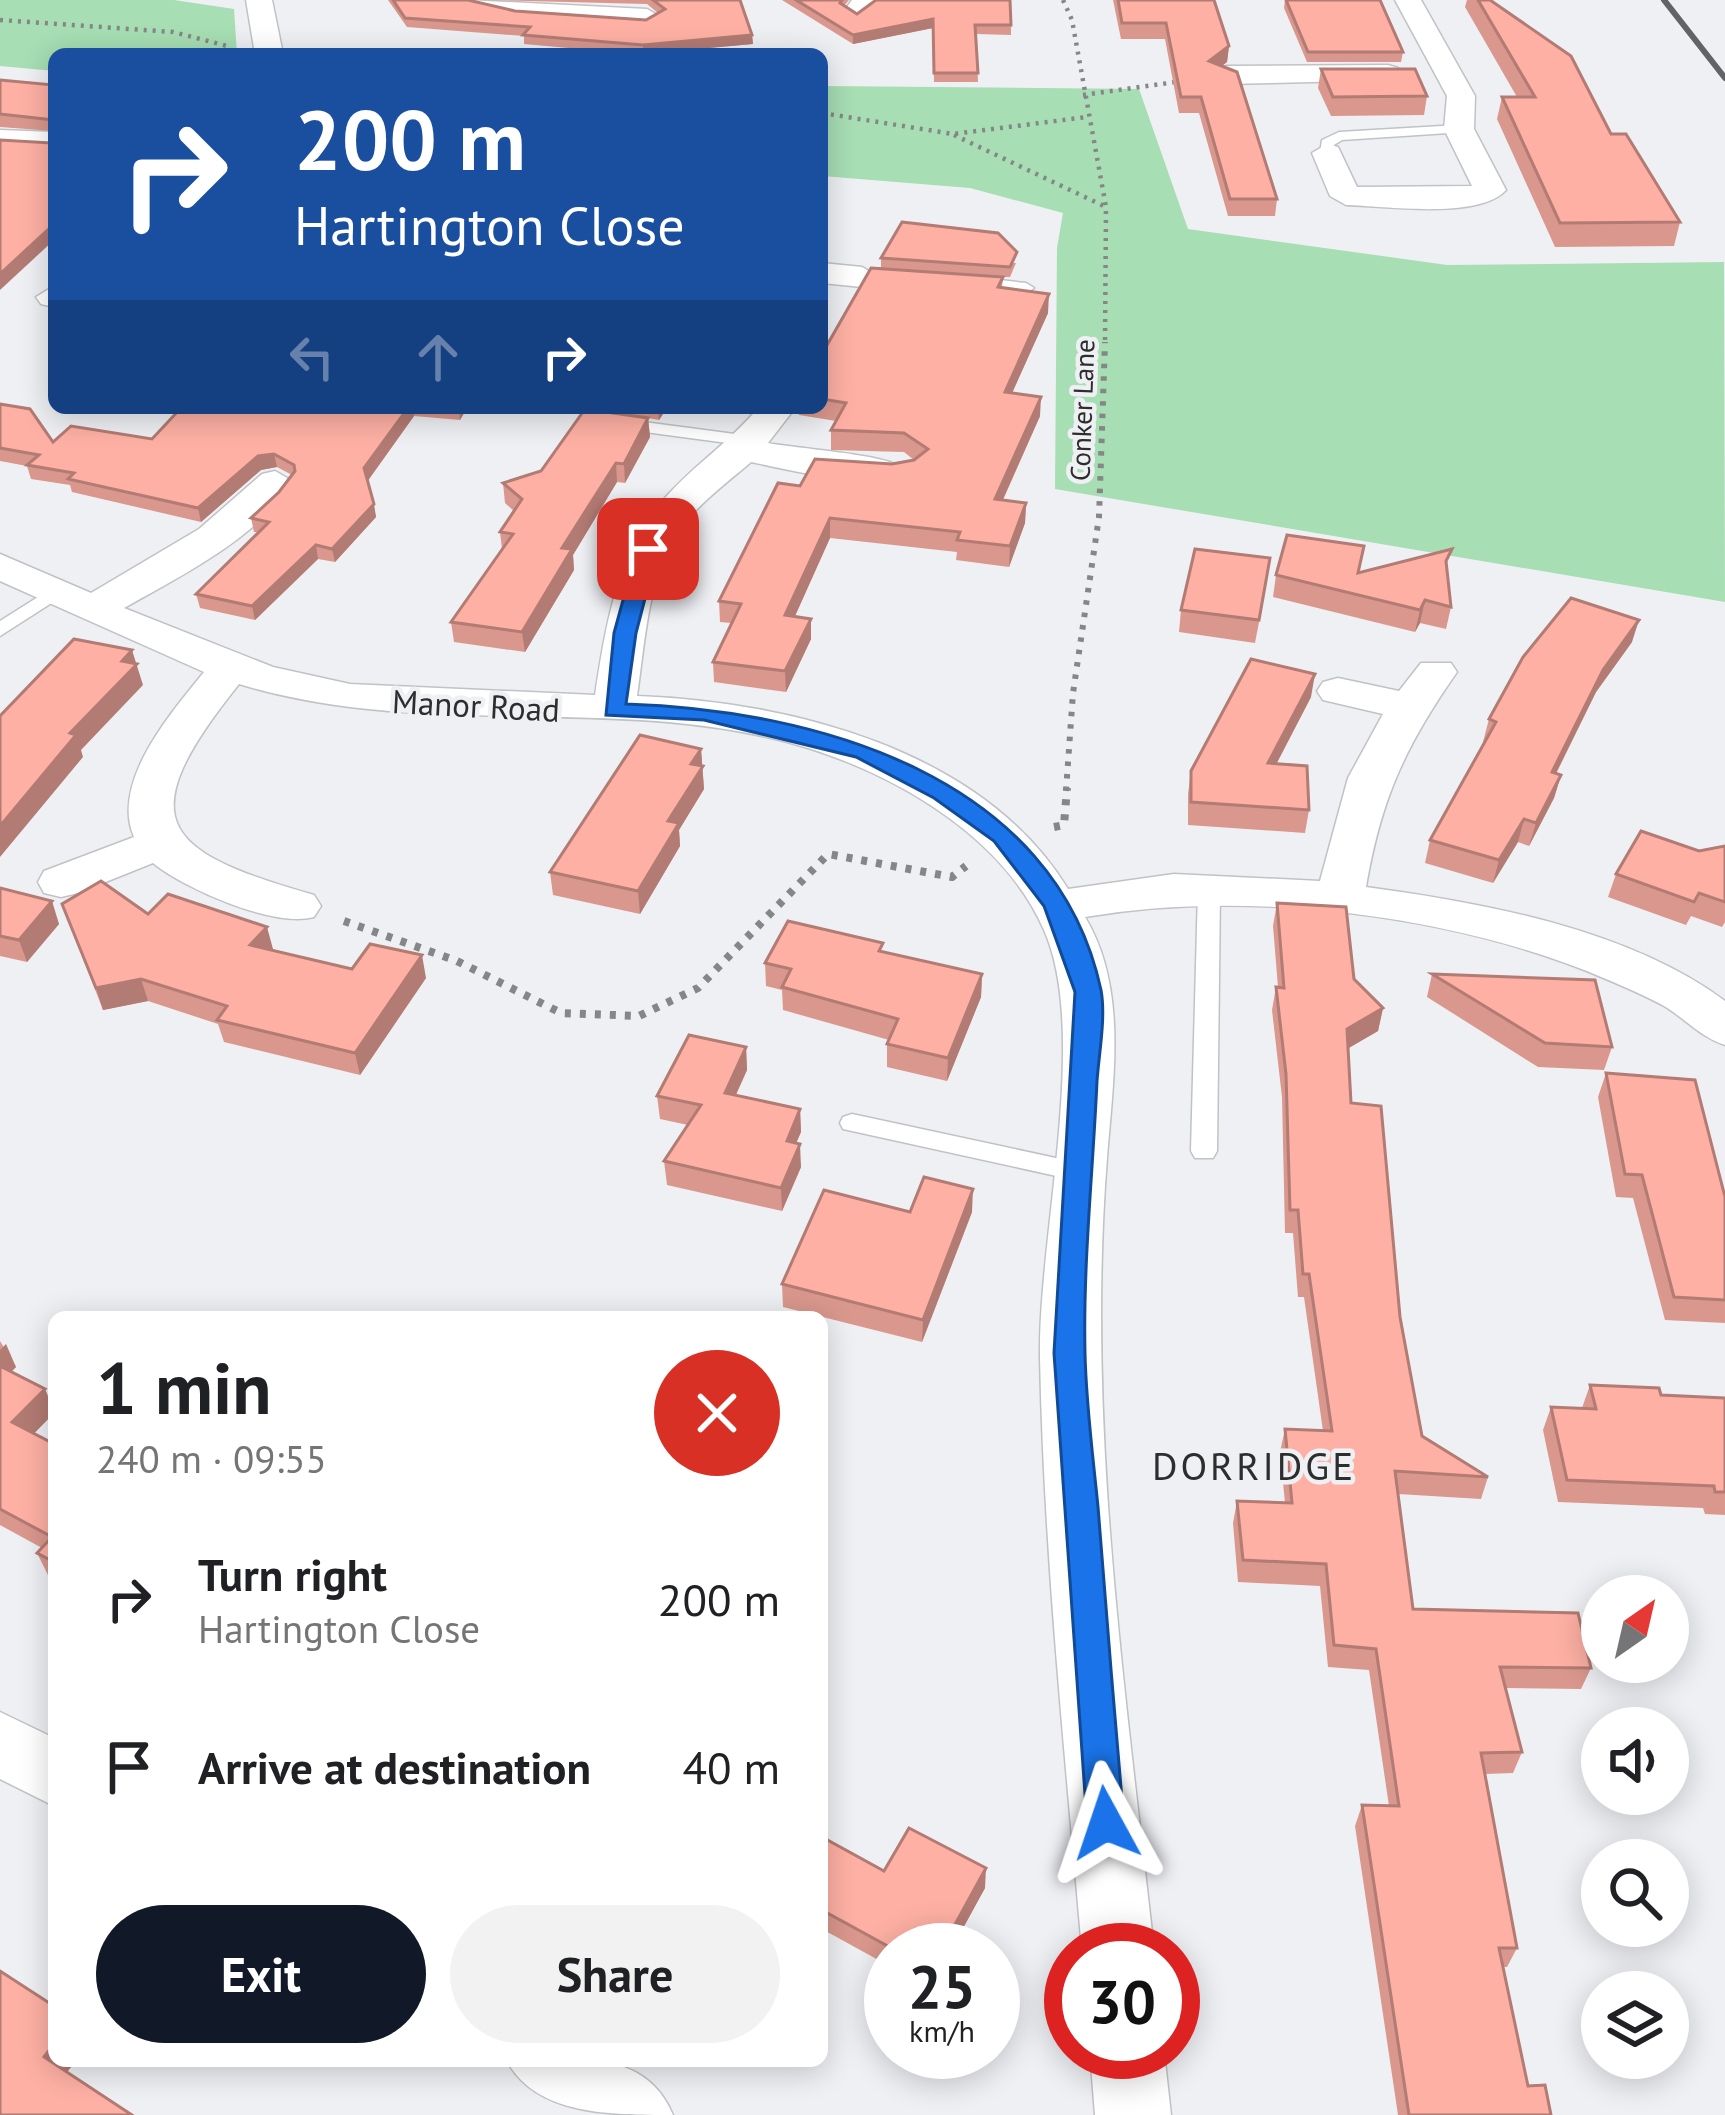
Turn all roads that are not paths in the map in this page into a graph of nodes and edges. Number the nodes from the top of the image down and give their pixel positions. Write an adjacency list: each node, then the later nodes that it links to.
1 (259, 0): 6 (street)
2 (480, 0): 4 (street)
3 (1408, 0): 8 (street)
4 (552, 5): 5 (street)
5 (647, 17)
6 (268, 48)
7 (1226, 75): 8 (street)
8 (1455, 85): 9 (street)
9 (1460, 130): 12 (lane); 12 (street)
10 (0, 139): 11 (street)
11 (48, 141)
12 (1327, 153)
13 (828, 273): 14 (street)
14 (871, 277)
15 (943, 279): 16 (lane)
16 (1026, 288)
17 (772, 414): 19 (street)
18 (595, 421): 19 (lane)
19 (747, 445): 20 (street); 27 (street)
20 (904, 468)
21 (275, 482): 23 (street)
22 (0, 566): 23 (street, Manor Road)
23 (75, 600): 24 (lane); 25 (street, Manor Road)
24 (0, 630)
25 (228, 670): 27 (street, Manor Road); 28 (street)
26 (1338, 691): 31 (street)
27 (614, 710): 33 (street, Manor Road)
28 (159, 844): 29 (street); 32 (street)
29 (61, 882)
30 (1208, 890): 31 (street); 33 (street); 36 (lane)
31 (1340, 898): 34 (street)
32 (297, 906)
33 (1056, 906): 37 (street, Manor Road)
34 (1718, 1006)
35 (852, 1124): 37 (lane)
36 (1204, 1151)
37 (1078, 1172): 40 (street, Manor Road)
38 (0, 1743): 39 (street)
39 (48, 1771)
40 (1116, 1923)
41 (554, 2067): 43 (street)
42 (1130, 2079): 44 (street)
43 (635, 2115)
44 (1133, 2115)

